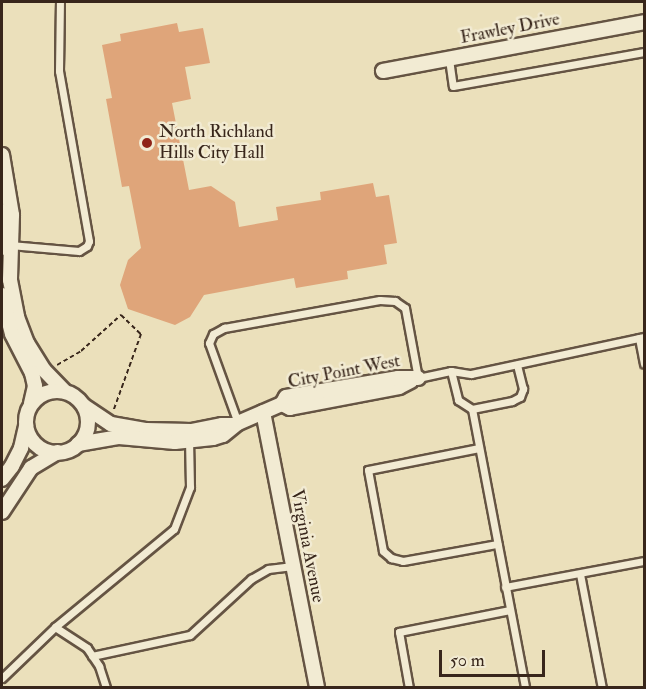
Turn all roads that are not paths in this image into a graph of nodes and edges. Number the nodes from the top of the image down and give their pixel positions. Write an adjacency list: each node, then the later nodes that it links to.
1 (60, 2): 8 (lane)
2 (645, 22): 4 (street, Frawley Drive)
3 (645, 52): 4 (lane)
4 (449, 59): 5 (street, Frawley Drive)
5 (383, 71)
6 (2, 155): 8 (street)
7 (2, 211): 8 (street)
8 (5, 246): 15 (street)
9 (2, 296): 16 (street)
10 (642, 337): 11 (lane); 12 (lane)
11 (645, 364)
12 (517, 365): 13 (lane); 18 (lane)
13 (451, 371): 14 (lane); 18 (lane)
14 (418, 378): 19 (street, City Point West); 20 (lane)
15 (66, 392): 16 (street); 17 (street)
16 (31, 404): 21 (street)
17 (83, 406): 20 (street, City Point West); 23 (street)
18 (471, 409): 24 (lane)
19 (263, 412): 20 (street, City Point West); 30 (street, Virginia Avenue)
20 (236, 424): 22 (street, City Point West)
21 (26, 426): 25 (street); 26 (street)
22 (189, 441): 23 (street, City Point West); 34 (lane)
23 (78, 444): 25 (street)
24 (479, 448): 28 (lane); 28 (lane)
25 (59, 452): 27 (street)
26 (2, 478)
27 (2, 512)
28 (497, 544): 32 (lane)
29 (645, 561): 31 (lane)
30 (293, 566): 35 (lane); 38 (street, Virginia Avenue)
31 (580, 574): 32 (lane); 41 (lane)
32 (505, 587): 33 (lane)
33 (510, 610): 39 (lane); 40 (lane)
34 (55, 627): 35 (lane); 36 (lane)
35 (92, 656): 37 (lane)
36 (2, 678)
37 (106, 687)
38 (317, 687)
39 (409, 687)
40 (525, 687)
41 (602, 687)

